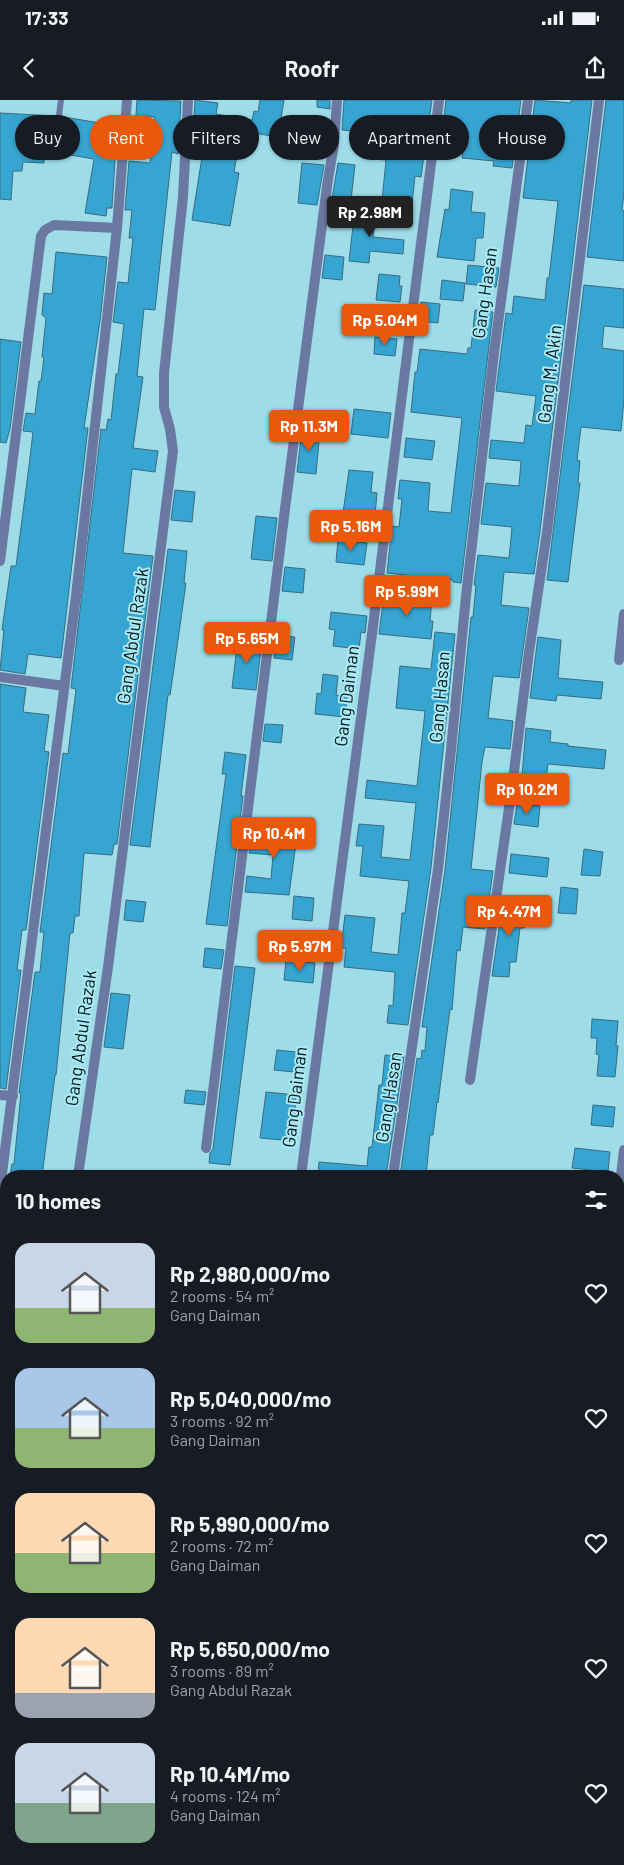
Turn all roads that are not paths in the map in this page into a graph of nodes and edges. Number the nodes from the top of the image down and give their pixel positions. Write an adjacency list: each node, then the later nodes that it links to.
1 (61, 100): 8 (lane)
2 (127, 100): 9 (street)
3 (188, 100): 21 (street, Gang Abdul Razak)
4 (337, 100): 18 (street)
5 (439, 100): 22 (street, Gang Daiman)
6 (528, 100): 23 (street, Gang Hasan)
7 (598, 100): 15 (street, Gang M. Akin)
8 (59, 115)
9 (117, 228): 10 (street); 14 (street)
10 (0, 561)
11 (624, 614): 12 (street)
12 (619, 660)
13 (0, 677): 14 (street)
14 (64, 686): 17 (street)
15 (470, 1080)
16 (0, 1095): 17 (street)
17 (13, 1096): 20 (street)
18 (206, 1148)
19 (624, 1150): 24 (street)
20 (3, 1170)
21 (79, 1170)
22 (302, 1170)
23 (394, 1170)
24 (622, 1170)

